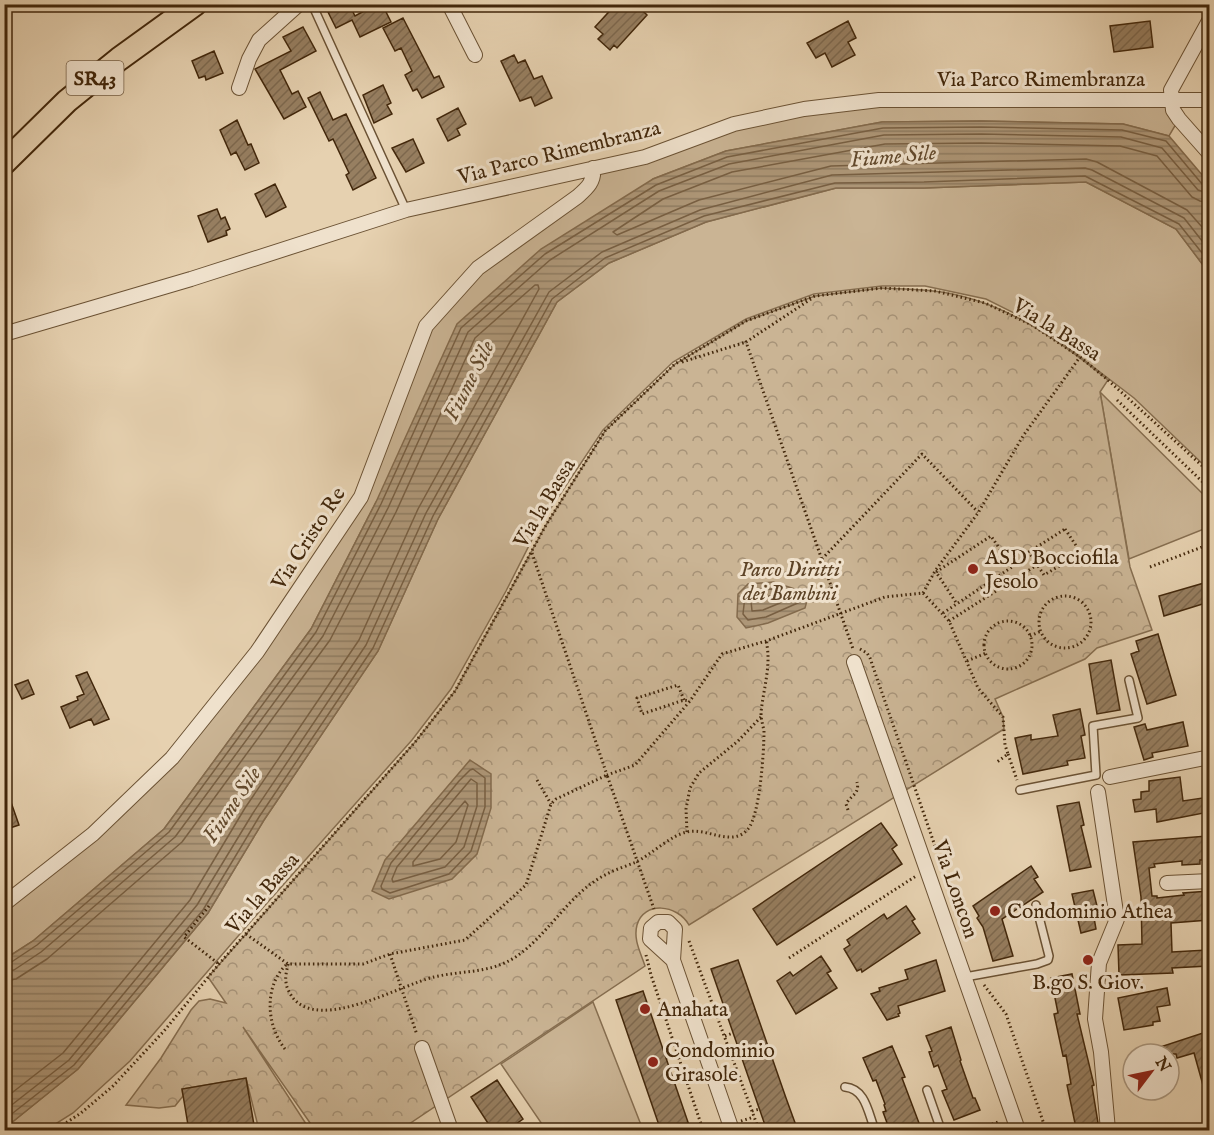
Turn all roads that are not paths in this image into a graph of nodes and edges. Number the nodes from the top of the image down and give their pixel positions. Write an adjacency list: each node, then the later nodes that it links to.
1 (195, 4): 11 (main road, SR43)
2 (298, 4): 7 (street)
3 (312, 4): 13 (lane)
4 (449, 4): 6 (street)
5 (1209, 20): 8 (street)
6 (475, 55)
7 (239, 88)
8 (1171, 100): 9 (street, Via Parco Rimembranza); 10 (street); 12 (street, Via Parco Rimembranza)
9 (1209, 100)
10 (1209, 154)
11 (4, 163)
12 (593, 168): 13 (street, Via Parco Rimembranza); 23 (street, Via Cristo Re)
13 (406, 210): 14 (street, Via Parco Rimembranza)
14 (4, 334)
15 (854, 656): 26 (street, Via Loncon)
16 (1129, 680): 19 (lane)
17 (1209, 757): 18 (street)
18 (1110, 777)
19 (1020, 790)
20 (1098, 792): 35 (street)
21 (1209, 881): 22 (street)
22 (1167, 883)
23 (4, 904)
24 (1036, 905): 26 (lane)
25 (673, 960): 31 (street)
26 (972, 976): 34 (street, Via Loncon)
27 (420, 1043): 30 (street)
28 (845, 1087): 32 (lane)
29 (927, 1090): 33 (lane)
30 (451, 1131)
31 (732, 1131)
32 (875, 1131)
33 (941, 1131)
34 (1018, 1131)
35 (1108, 1131)

